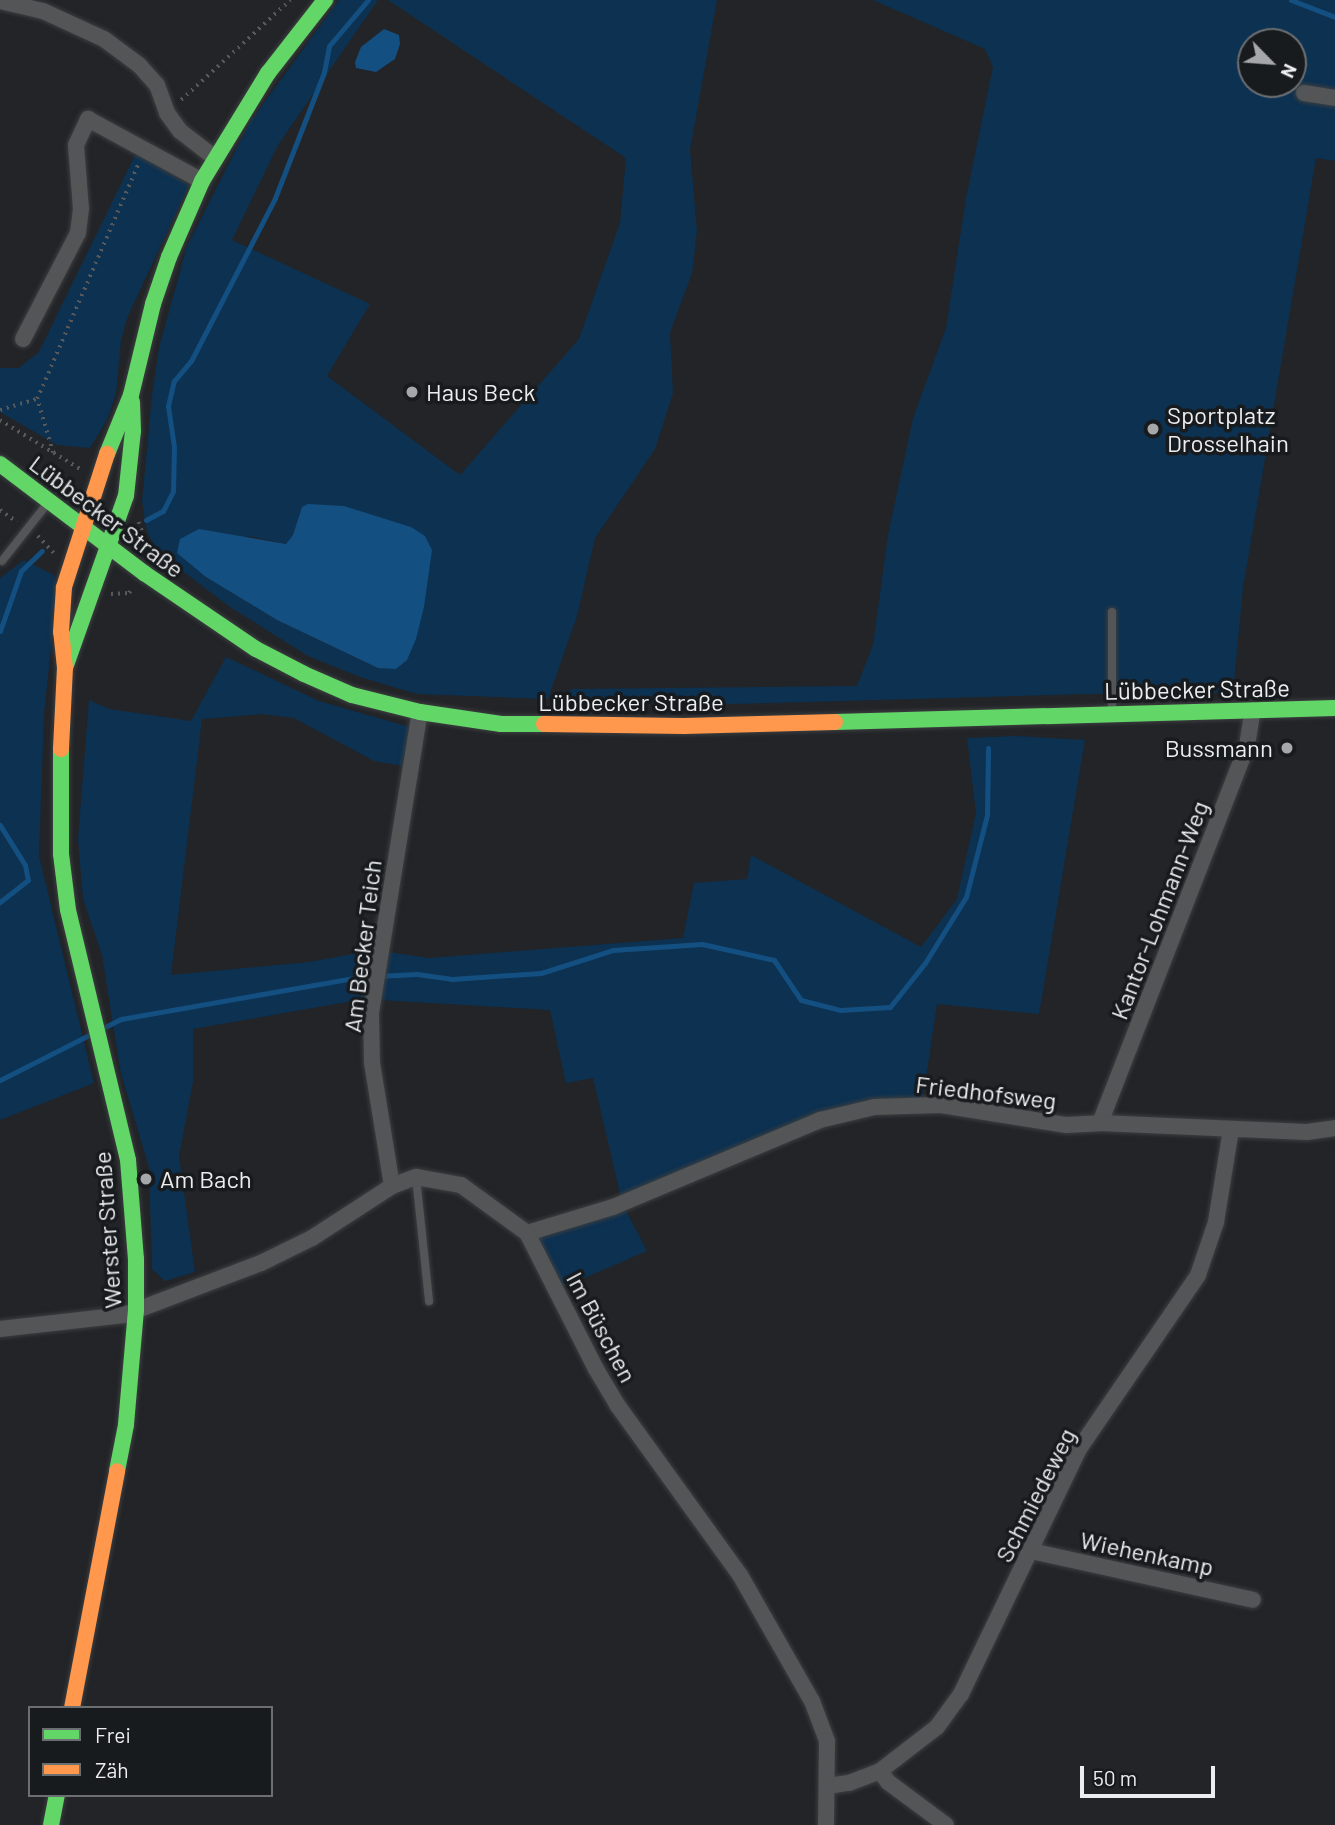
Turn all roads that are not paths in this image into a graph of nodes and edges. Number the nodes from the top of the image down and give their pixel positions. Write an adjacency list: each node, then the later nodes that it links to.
1 (325, 0): 5 (main road)
2 (0, 1): 5 (street)
3 (1307, 93): 4 (street)
4 (1335, 98)
5 (215, 158): 6 (main road)
6 (202, 181): 7 (street); 8 (main road)
7 (23, 339)
8 (131, 395): 11 (main road, Werster Straße); 12 (main road, Werster Straße)
9 (0, 464): 10 (main road, Lübbecker Straße)
10 (49, 501): 11 (main road, Lübbecker Straße); 13 (lane)
11 (82, 527): 12 (main road, Lübbecker Straße); 15 (main road, Werster Straße)
12 (109, 547): 15 (main road, Werster Straße); 18 (main road, Lübbecker Straße)
13 (2, 561)
14 (1112, 612): 19 (lane)
15 (65, 668): 27 (main road, Werster Straße)
16 (1335, 709): 17 (main road, Lübbecker Straße)
17 (1253, 710): 19 (main road, Lübbecker Straße); 20 (street, Kantor-Lohmann-Weg)
18 (420, 712): 19 (main road, Lübbecker Straße); 24 (street, Am Becker Teich)
19 (1112, 714)
20 (1100, 1124): 22 (street, Friedhofsweg); 25 (street, Friedhofsweg)
21 (1335, 1128): 22 (street, Friedhofsweg)
22 (1231, 1129): 29 (street, Schmiedeweg)
23 (416, 1177): 24 (street); 25 (street, Im Büschen); 26 (lane)
24 (392, 1186): 27 (street)
25 (527, 1233): 33 (street, Im Büschen)
26 (429, 1301)
27 (136, 1310): 28 (street); 31 (main road, Werster Straße)
28 (0, 1329)
29 (1031, 1551): 30 (street, Wiehenkamp); 32 (street, Schmiedeweg)
30 (1253, 1600)
31 (72, 1706)
32 (880, 1771): 33 (street, Schmiedeweg); 37 (street)
33 (827, 1786): 36 (street, Im Büschen)
34 (57, 1797): 35 (main road)
35 (51, 1825)
36 (826, 1825)
37 (946, 1825)

